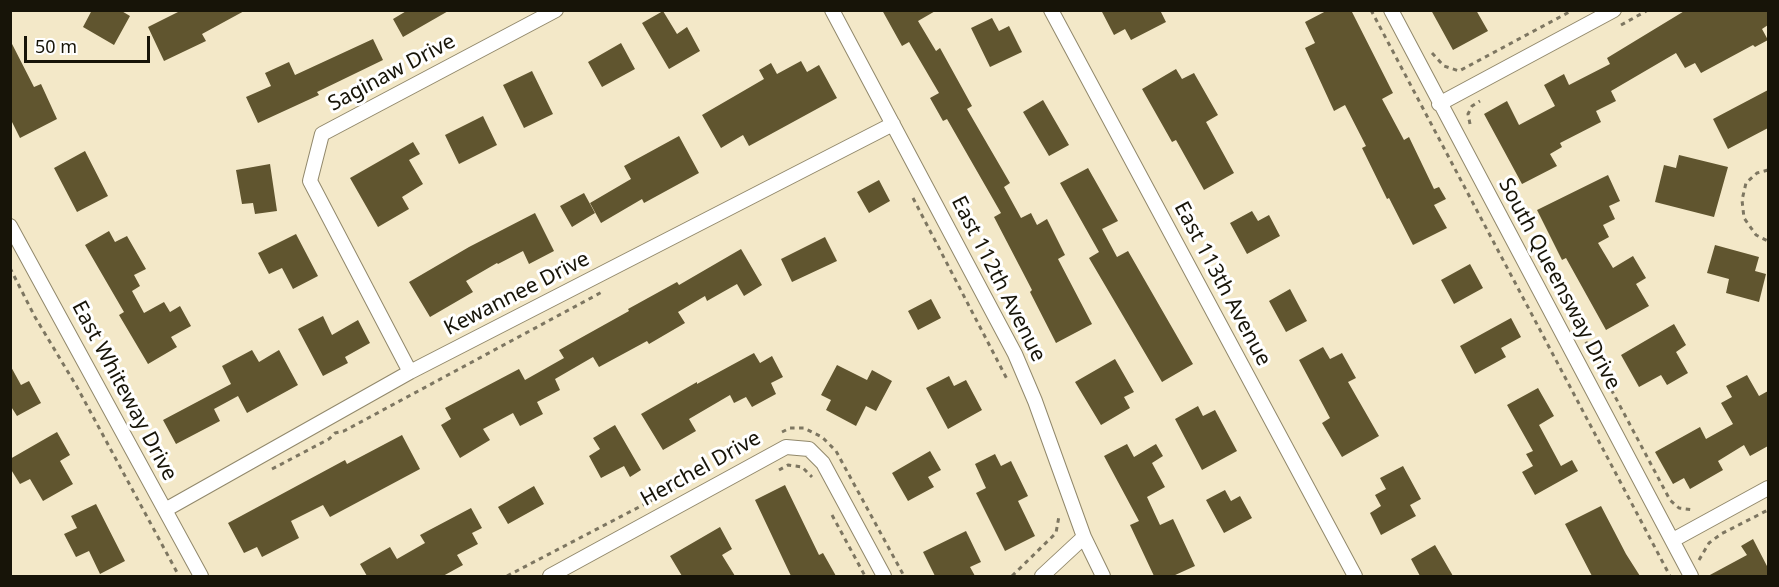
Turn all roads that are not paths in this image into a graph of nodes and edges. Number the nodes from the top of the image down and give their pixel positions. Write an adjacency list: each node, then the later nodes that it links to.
1 (556, 10): 9 (street, Saginaw Drive)
2 (832, 10): 7 (street, East 112th Avenue)
3 (1051, 10): 20 (street, East 113th Avenue)
4 (1391, 10): 6 (street, South Queensway Drive)
5 (1614, 10): 6 (street)
6 (1439, 104): 13 (street, South Queensway Drive)
7 (893, 124): 9 (street, Kewannee Drive); 12 (street, East 112th Avenue)
8 (10, 226): 11 (street, East Whiteway Drive)
9 (410, 372): 11 (street, Kewannee Drive)
10 (1768, 488): 13 (street)
11 (165, 510): 15 (street, East Whiteway Drive)
12 (1084, 537): 18 (street); 19 (street, East 112th Avenue)
13 (1673, 540): 14 (street, South Queensway Drive)
14 (1695, 572)
15 (201, 576)
16 (549, 576): 17 (street, Herchel Drive)
17 (884, 576)
18 (1042, 576)
19 (1103, 576)
20 (1355, 576)

